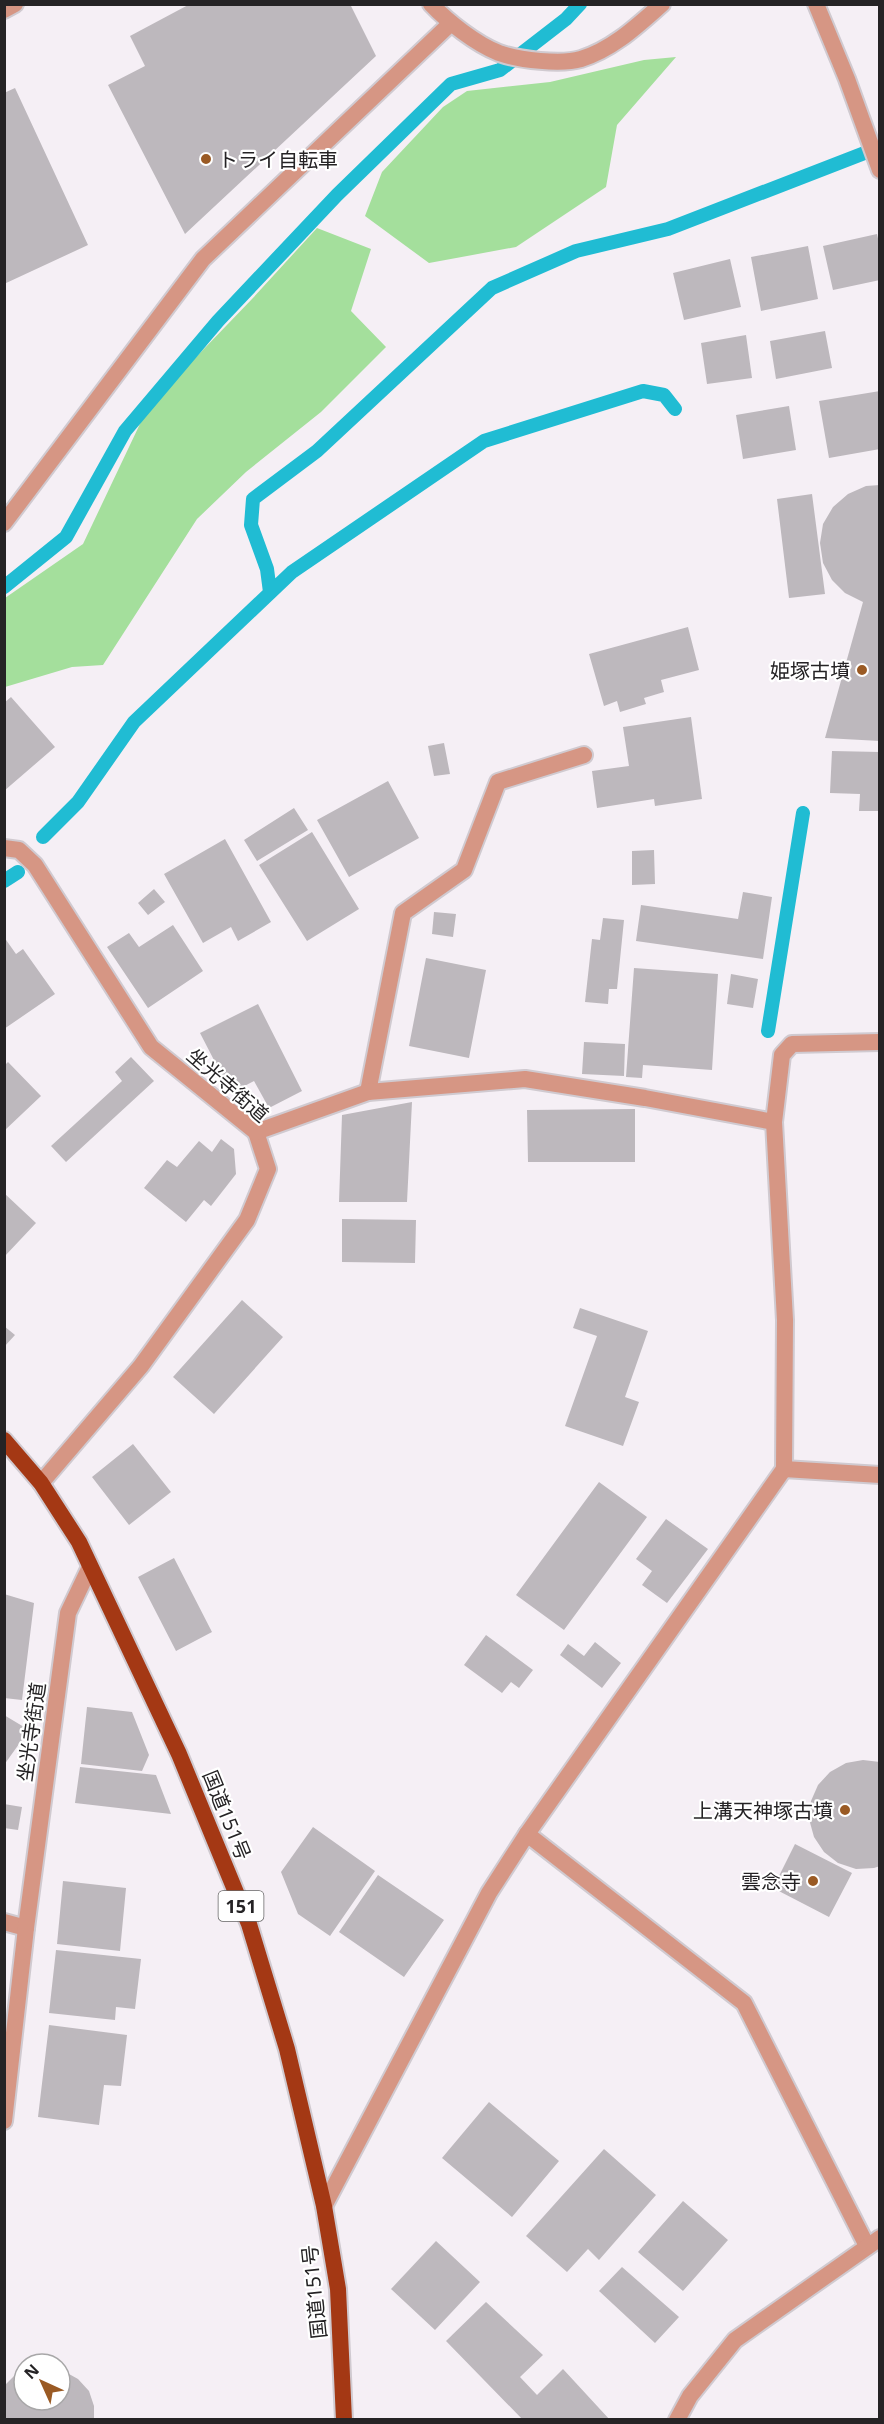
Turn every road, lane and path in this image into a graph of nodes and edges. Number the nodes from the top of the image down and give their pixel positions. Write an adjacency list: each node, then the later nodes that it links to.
1 (15, 4): 5 (street)
2 (431, 4): 6 (street)
3 (662, 4): 6 (street)
4 (816, 4): 7 (street)
5 (4, 10)
6 (450, 24): 8 (street)
7 (878, 166)
8 (4, 523)
9 (584, 755): 13 (street)
10 (12, 849): 11 (street); 15 (street, 坐光寺街道)
11 (4, 860)
12 (879, 1042): 14 (street)
13 (368, 1092): 14 (street); 15 (street)
14 (774, 1122): 17 (street)
15 (256, 1132): 19 (street, 坐光寺街道)
16 (4, 1440): 19 (highway, 国道151号 / 151)
17 (784, 1469): 18 (street); 21 (street)
18 (879, 1474)
19 (41, 1483): 20 (highway, 国道151号 / 151)
20 (90, 1567): 23 (street, 坐光寺街道); 25 (highway, 国道151号 / 151)
21 (527, 1834): 25 (street); 26 (street)
22 (4, 1922): 23 (street)
23 (26, 1928): 24 (street, 坐光寺街道)
24 (4, 2121)
25 (324, 2206): 27 (highway, 国道151号 / 151)
26 (873, 2242): 28 (street)
27 (344, 2420)
28 (677, 2420)

